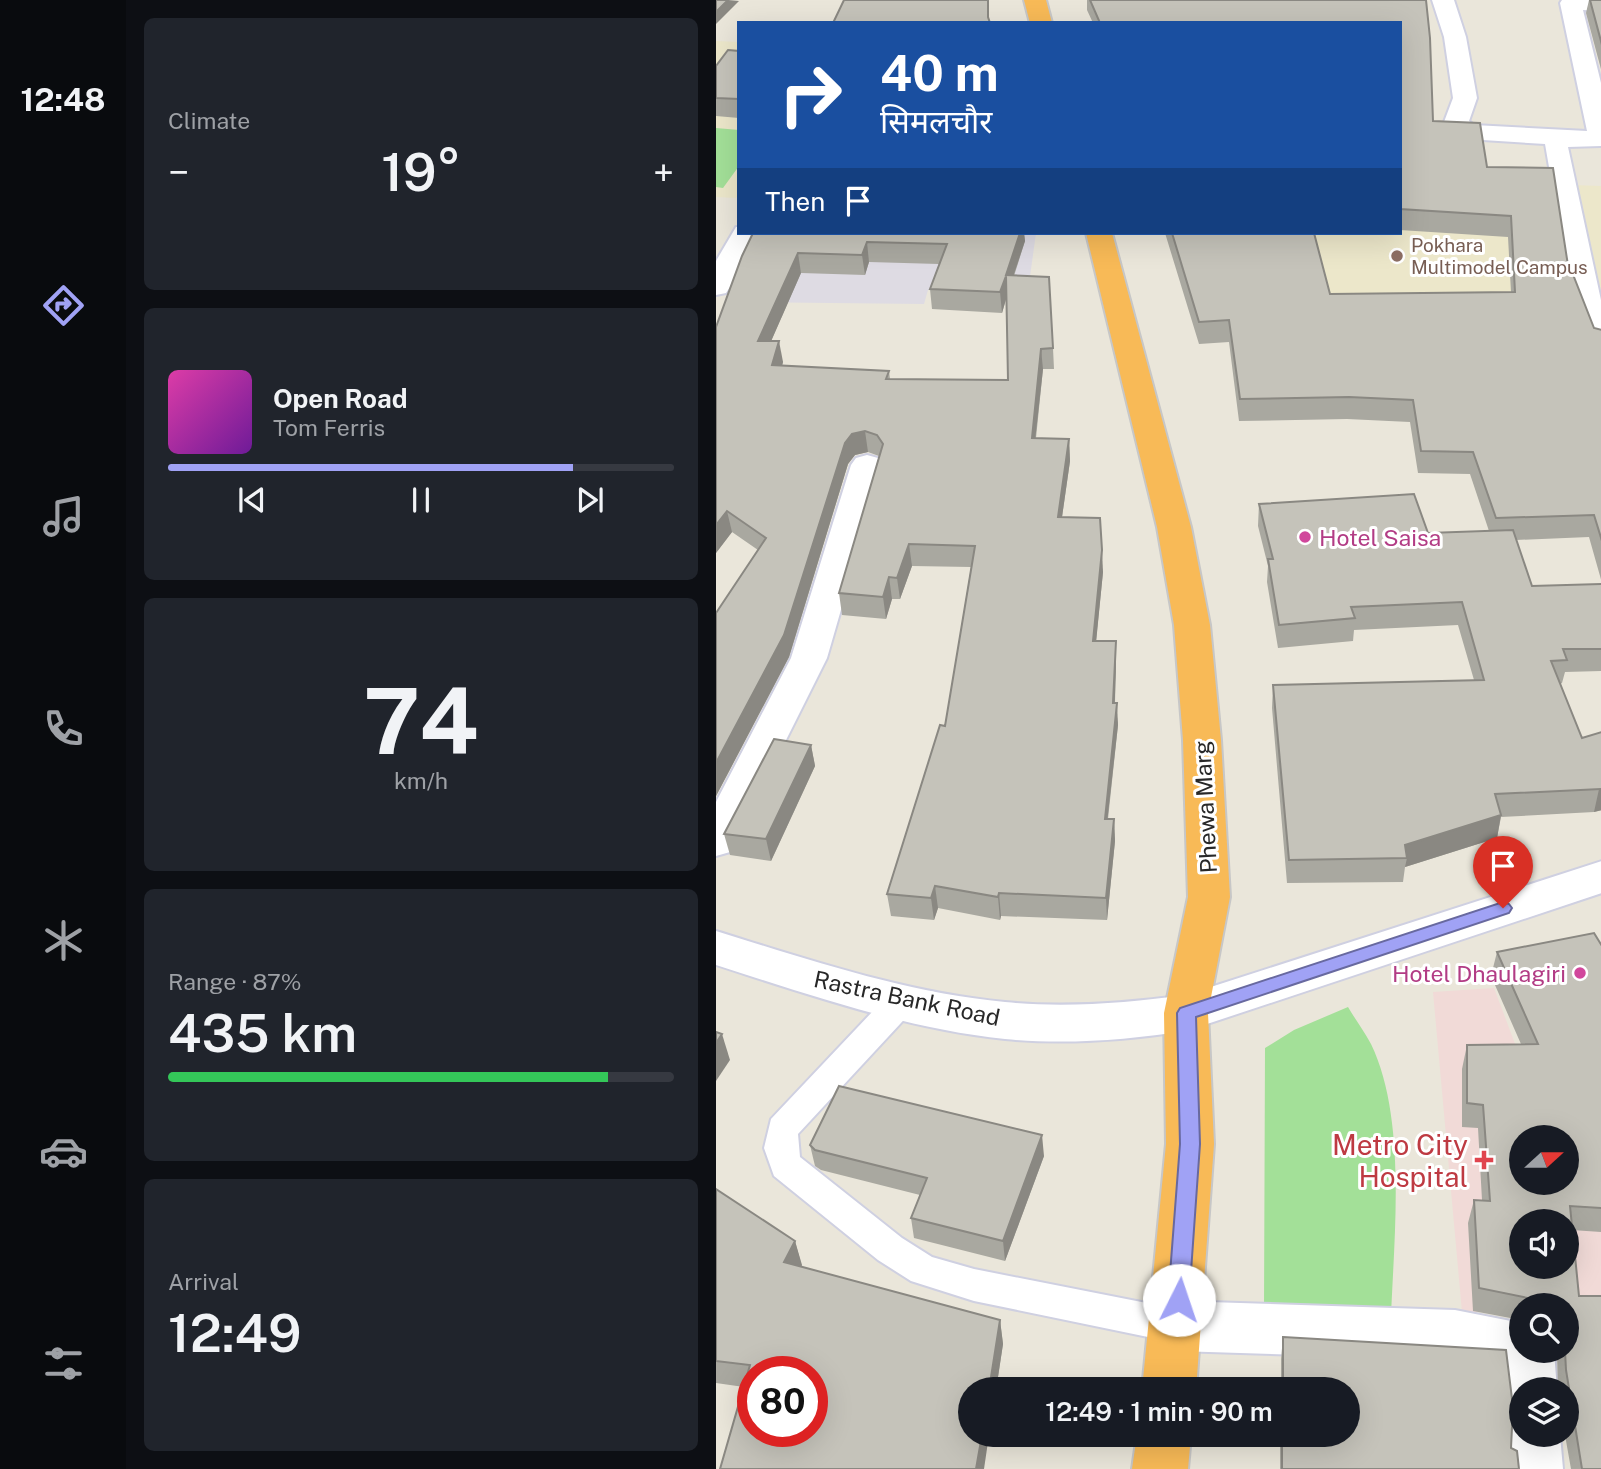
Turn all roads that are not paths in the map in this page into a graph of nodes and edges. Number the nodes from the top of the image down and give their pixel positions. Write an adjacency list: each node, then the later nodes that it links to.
1 (1035, 0): 4 (highway)
2 (1443, 0): 5 (street)
3 (1601, 5): 6 (street)
4 (1040, 21)
5 (1561, 138): 6 (street); 10 (street)
6 (1601, 139)
7 (744, 235): 9 (street)
8 (1100, 235): 16 (highway, Phewa Marg)
9 (716, 287)
10 (1601, 341)
11 (867, 465): 12 (street)
12 (716, 841)
13 (1601, 877): 16 (street, Rastra Bank Road)
14 (716, 948): 15 (street, Rastra Bank Road)
15 (902, 1001): 16 (street, Rastra Bank Road); 17 (lane)
16 (1186, 1013): 17 (highway, Phewa Marg)
17 (1177, 1326): 18 (street); 19 (highway, Phewa Marg)
18 (1509, 1346)
19 (1171, 1377)
20 (1162, 1447): 22 (highway)
21 (1534, 1447): 23 (street)
22 (1159, 1469)
23 (1535, 1469)

